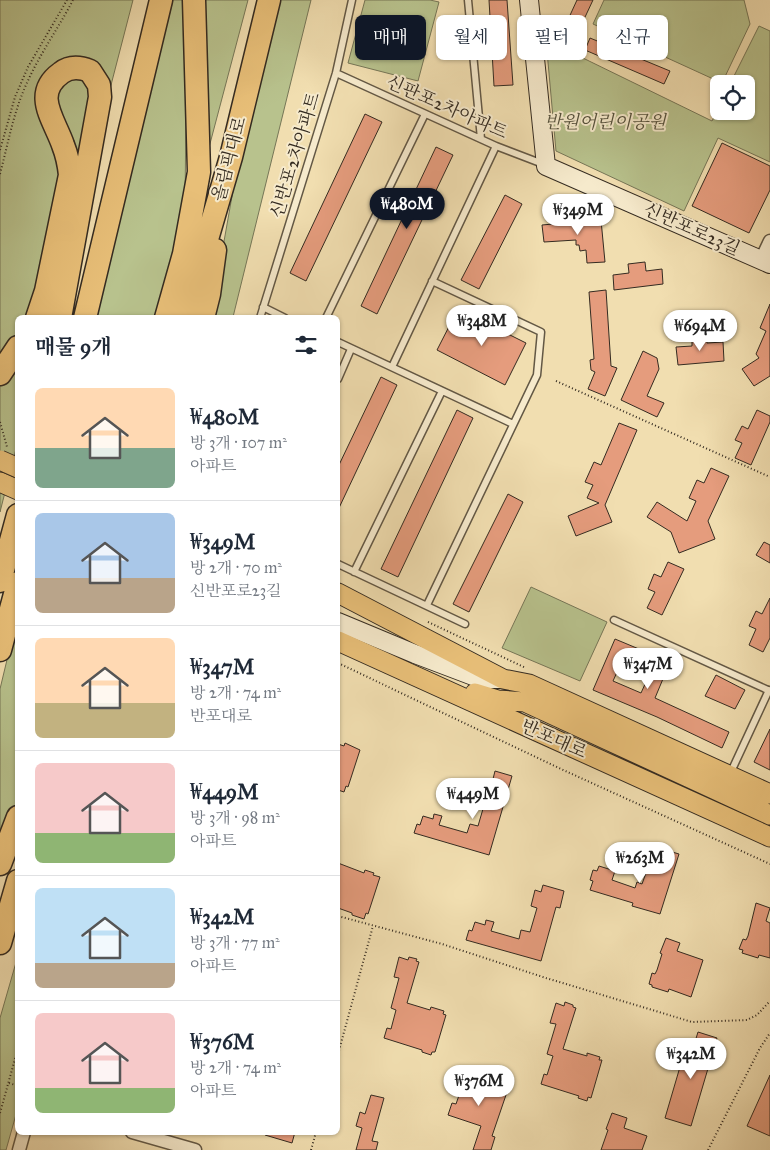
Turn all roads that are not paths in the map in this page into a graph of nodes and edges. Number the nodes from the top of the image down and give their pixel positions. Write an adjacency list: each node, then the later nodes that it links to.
1 (160, 0): 19 (highway)
2 (194, 0): 20 (highway)
3 (269, 0): 12 (highway, 올림픽대로)
4 (352, 0): 7 (lane, 신반포2차아파트)
5 (468, 0): 9 (lane)
6 (529, 0): 11 (street)
7 (336, 73): 8 (lane, 신판포2차아파트); 16 (lane, 신반포2차아파트)
8 (425, 114): 9 (lane, 신판포2차아파트); 25 (lane)
9 (481, 139): 10 (lane, 신판포2차아파트)
10 (496, 146): 11 (lane, 신판포2차아파트); 15 (lane)
11 (546, 166): 14 (street, 신반포로23길)
12 (226, 174): 21 (highway, 올림픽대로); 22 (highway)
13 (770, 241): 14 (street)
14 (766, 262)
15 (432, 281): 29 (lane); 33 (lane)
16 (264, 307): 23 (lane, 신반포2차아파트); 24 (lane)
17 (38, 315): 18 (highway)
18 (61, 315)
19 (86, 315)
20 (167, 315)
21 (185, 315)
22 (203, 315)
23 (261, 315)
24 (279, 315)
25 (327, 315)
26 (340, 343): 27 (lane)
27 (351, 349): 29 (lane); 31 (lane)
28 (15, 352): 30 (highway)
29 (392, 367): 32 (lane)
30 (0, 374)
31 (340, 374)
32 (442, 391): 33 (lane); 42 (lane)
33 (513, 424): 46 (lane)
34 (0, 454): 37 (street)
35 (0, 460): 36 (main road, bridge)
36 (15, 467)
37 (0, 472)
38 (0, 482): 39 (main road)
39 (15, 489)
40 (15, 526): 43 (highway)
41 (340, 565): 42 (lane)
42 (354, 572): 46 (lane)
43 (0, 581)
44 (15, 594): 50 (highway)
45 (340, 594): 51 (main road)
46 (427, 605): 48 (lane)
47 (614, 620): 53 (lane)
48 (465, 624)
49 (342, 630): 51 (street); 52 (main road, 반포대로)
50 (0, 650)
51 (503, 679): 54 (main road); 55 (main road)
52 (437, 686): 54 (main road); 59 (main road, 반포대로)
53 (770, 691): 55 (lane)
54 (524, 702): 57 (main road)
55 (730, 775): 56 (main road)
56 (770, 794)
57 (770, 815)
58 (15, 825): 60 (highway)
59 (770, 837)
60 (0, 864)
61 (15, 891): 62 (highway)
62 (0, 942)
63 (23, 1135): 65 (street)
64 (142, 1135): 66 (street)
65 (19, 1150)
66 (195, 1150)

